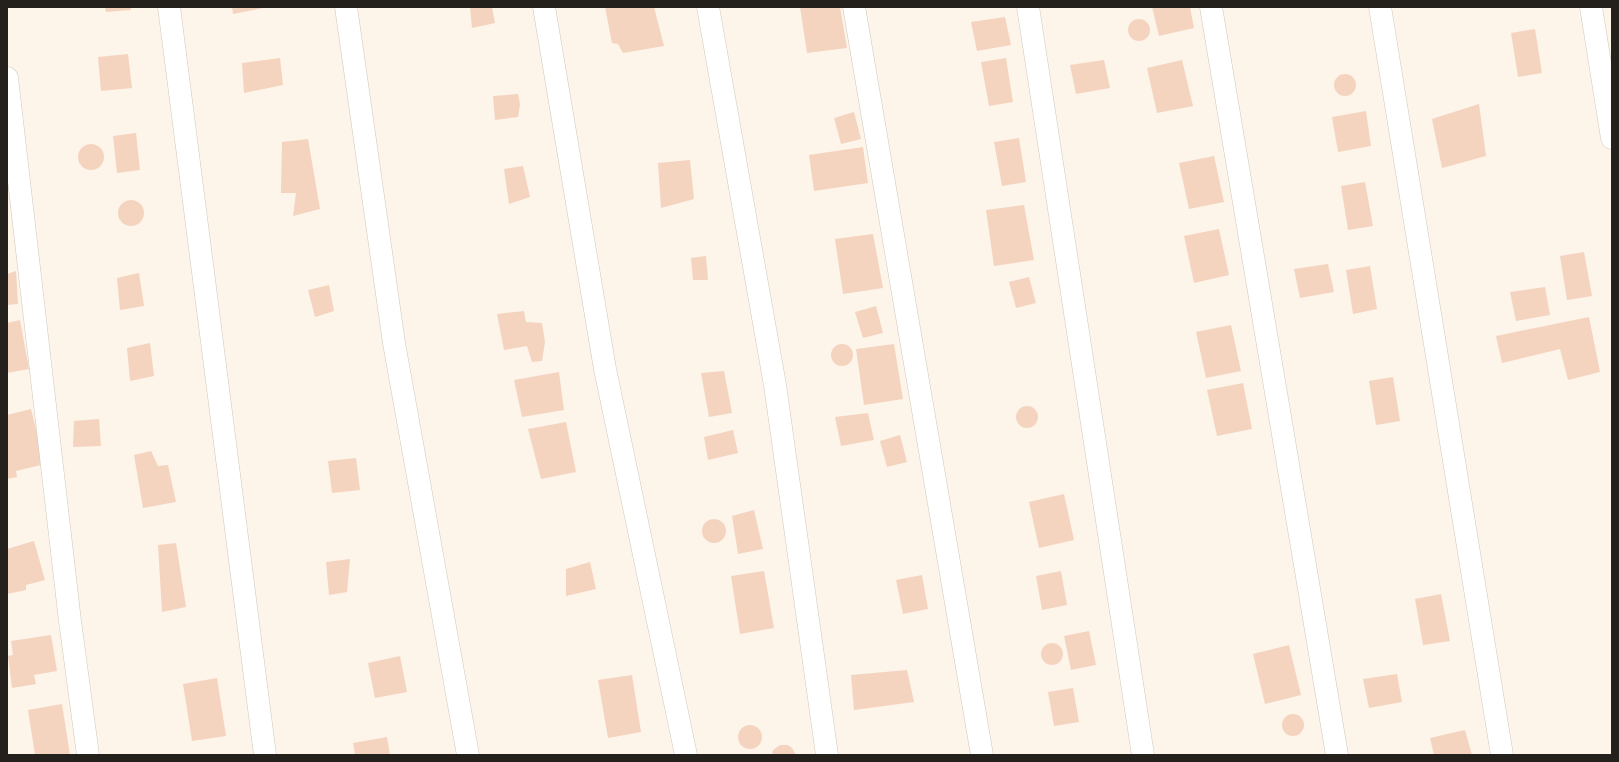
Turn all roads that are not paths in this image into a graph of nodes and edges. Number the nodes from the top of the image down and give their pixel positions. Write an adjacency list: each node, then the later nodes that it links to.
1 (169, 7): 13 (street)
2 (346, 7): 14 (street)
3 (544, 7): 15 (street)
4 (708, 7): 16 (street)
5 (854, 7): 17 (street)
6 (1028, 7): 18 (street)
7 (1211, 7): 19 (street)
8 (1380, 7): 20 (street)
9 (1591, 7): 11 (street)
10 (7, 78): 12 (street)
11 (1612, 138)
12 (88, 755)
13 (265, 755)
14 (468, 755)
15 (686, 755)
16 (827, 755)
17 (982, 755)
18 (1143, 755)
19 (1337, 755)
20 (1502, 755)

